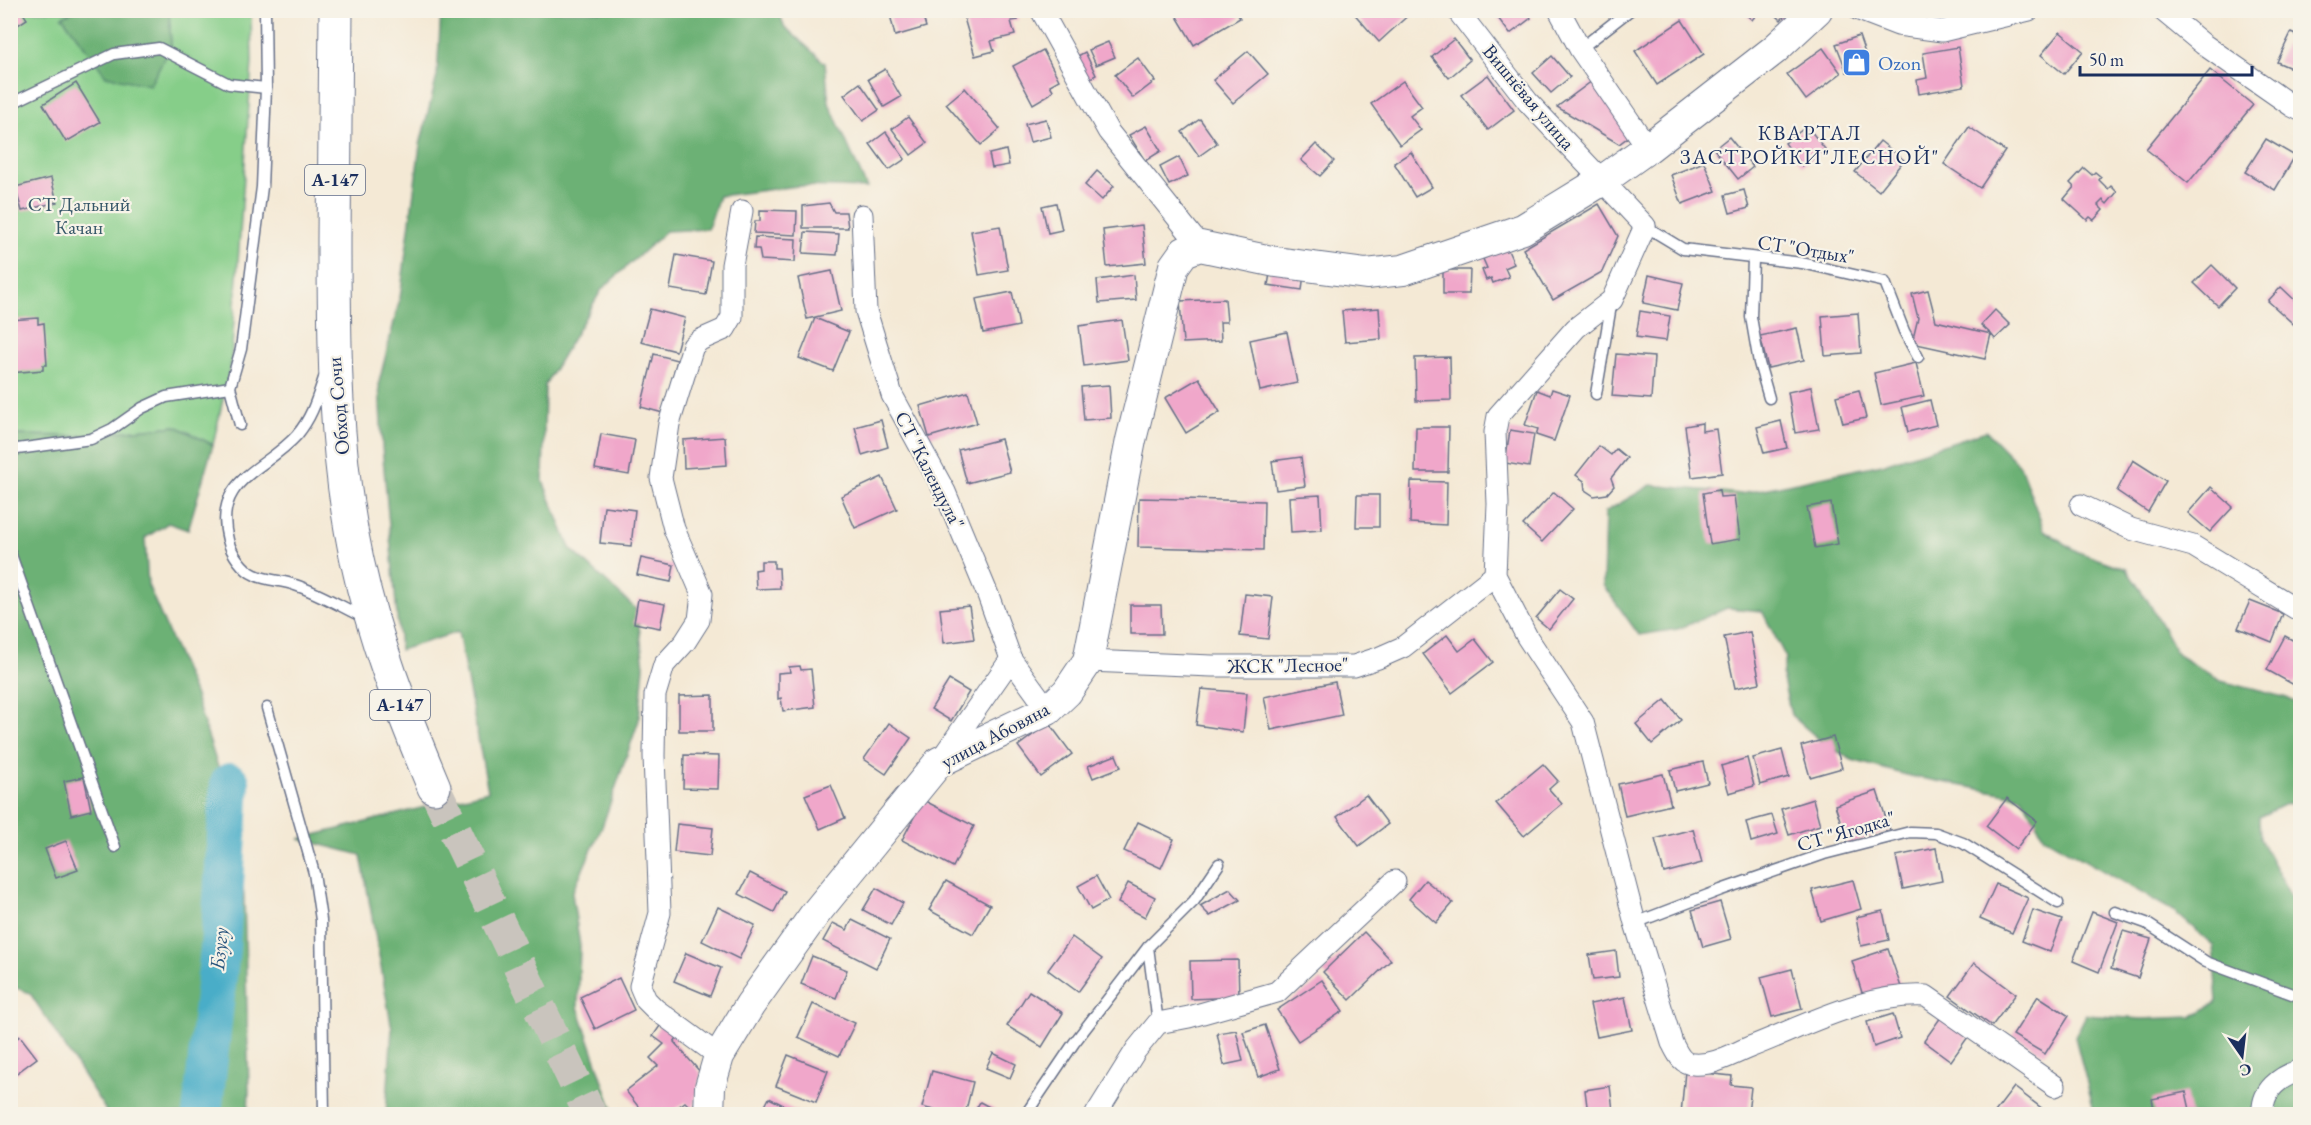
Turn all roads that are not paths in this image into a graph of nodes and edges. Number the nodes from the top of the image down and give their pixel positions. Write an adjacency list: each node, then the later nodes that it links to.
1 (265, 10): 12 (lane)
2 (336, 10): 23 (highway, Обход Сочи / А-147)
3 (1041, 10): 20 (street)
4 (1457, 10): 16 (street, Вишнёвая улица)
5 (1559, 10): 11 (street)
6 (1630, 10): 11 (lane)
7 (1817, 10): 15 (street)
8 (1860, 10): 9 (street)
9 (2029, 10)
10 (2162, 10): 14 (street)
11 (1580, 49): 15 (street)
12 (266, 88): 13 (lane); 25 (lane)
13 (10, 104)
14 (2301, 110)
15 (1648, 148): 16 (street)
16 (1604, 180): 19 (street, Вишнёвая улица); 20 (street)
17 (742, 211): 50 (street)
18 (862, 215): 35 (street, СТ "Календула")
19 (1646, 226): 21 (lane, СТ "Отдых"); 22 (street)
20 (1200, 246): 36 (street, улица Абовяна)
21 (1753, 259): 24 (lane, СТ "Отдых"); 27 (lane)
22 (1612, 300): 26 (lane); 32 (street)
23 (334, 349): 34 (highway, Обход Сочи / А-147); 34 (lane)
24 (1918, 357)
25 (230, 387): 28 (lane); 29 (lane)
26 (1596, 394)
27 (1769, 398)
28 (240, 425)
29 (10, 450)
30 (2082, 505): 33 (street)
31 (10, 552): 41 (lane)
32 (1495, 575): 36 (street, ЖСК "Лесное"); 46 (street)
33 (2301, 611)
34 (372, 621): 40 (highway, Обход Сочи / А-147)
35 (1011, 659): 38 (street, СТ "Календула"); 39 (street)
36 (1088, 661): 38 (street, улица Абовяна)
37 (267, 708): 53 (lane)
38 (1048, 710): 39 (street, улица Абовяна)
39 (939, 762): 50 (street, улица Абовяна)
40 (434, 788)
41 (115, 847)
42 (1219, 864): 47 (lane)
43 (1395, 881): 49 (street)
44 (2058, 903): 46 (lane, СТ "Ягодка")
45 (2115, 912): 48 (lane)
46 (1635, 923): 52 (street)
47 (1149, 947): 49 (lane); 55 (lane)
48 (2301, 997)
49 (1158, 1023): 56 (street)
50 (719, 1056): 54 (street, улица Абовяна)
51 (2301, 1070): 57 (street)
52 (2055, 1086)
53 (324, 1114)
54 (710, 1114)
55 (1026, 1114)
56 (1096, 1114)
57 (2263, 1114)

